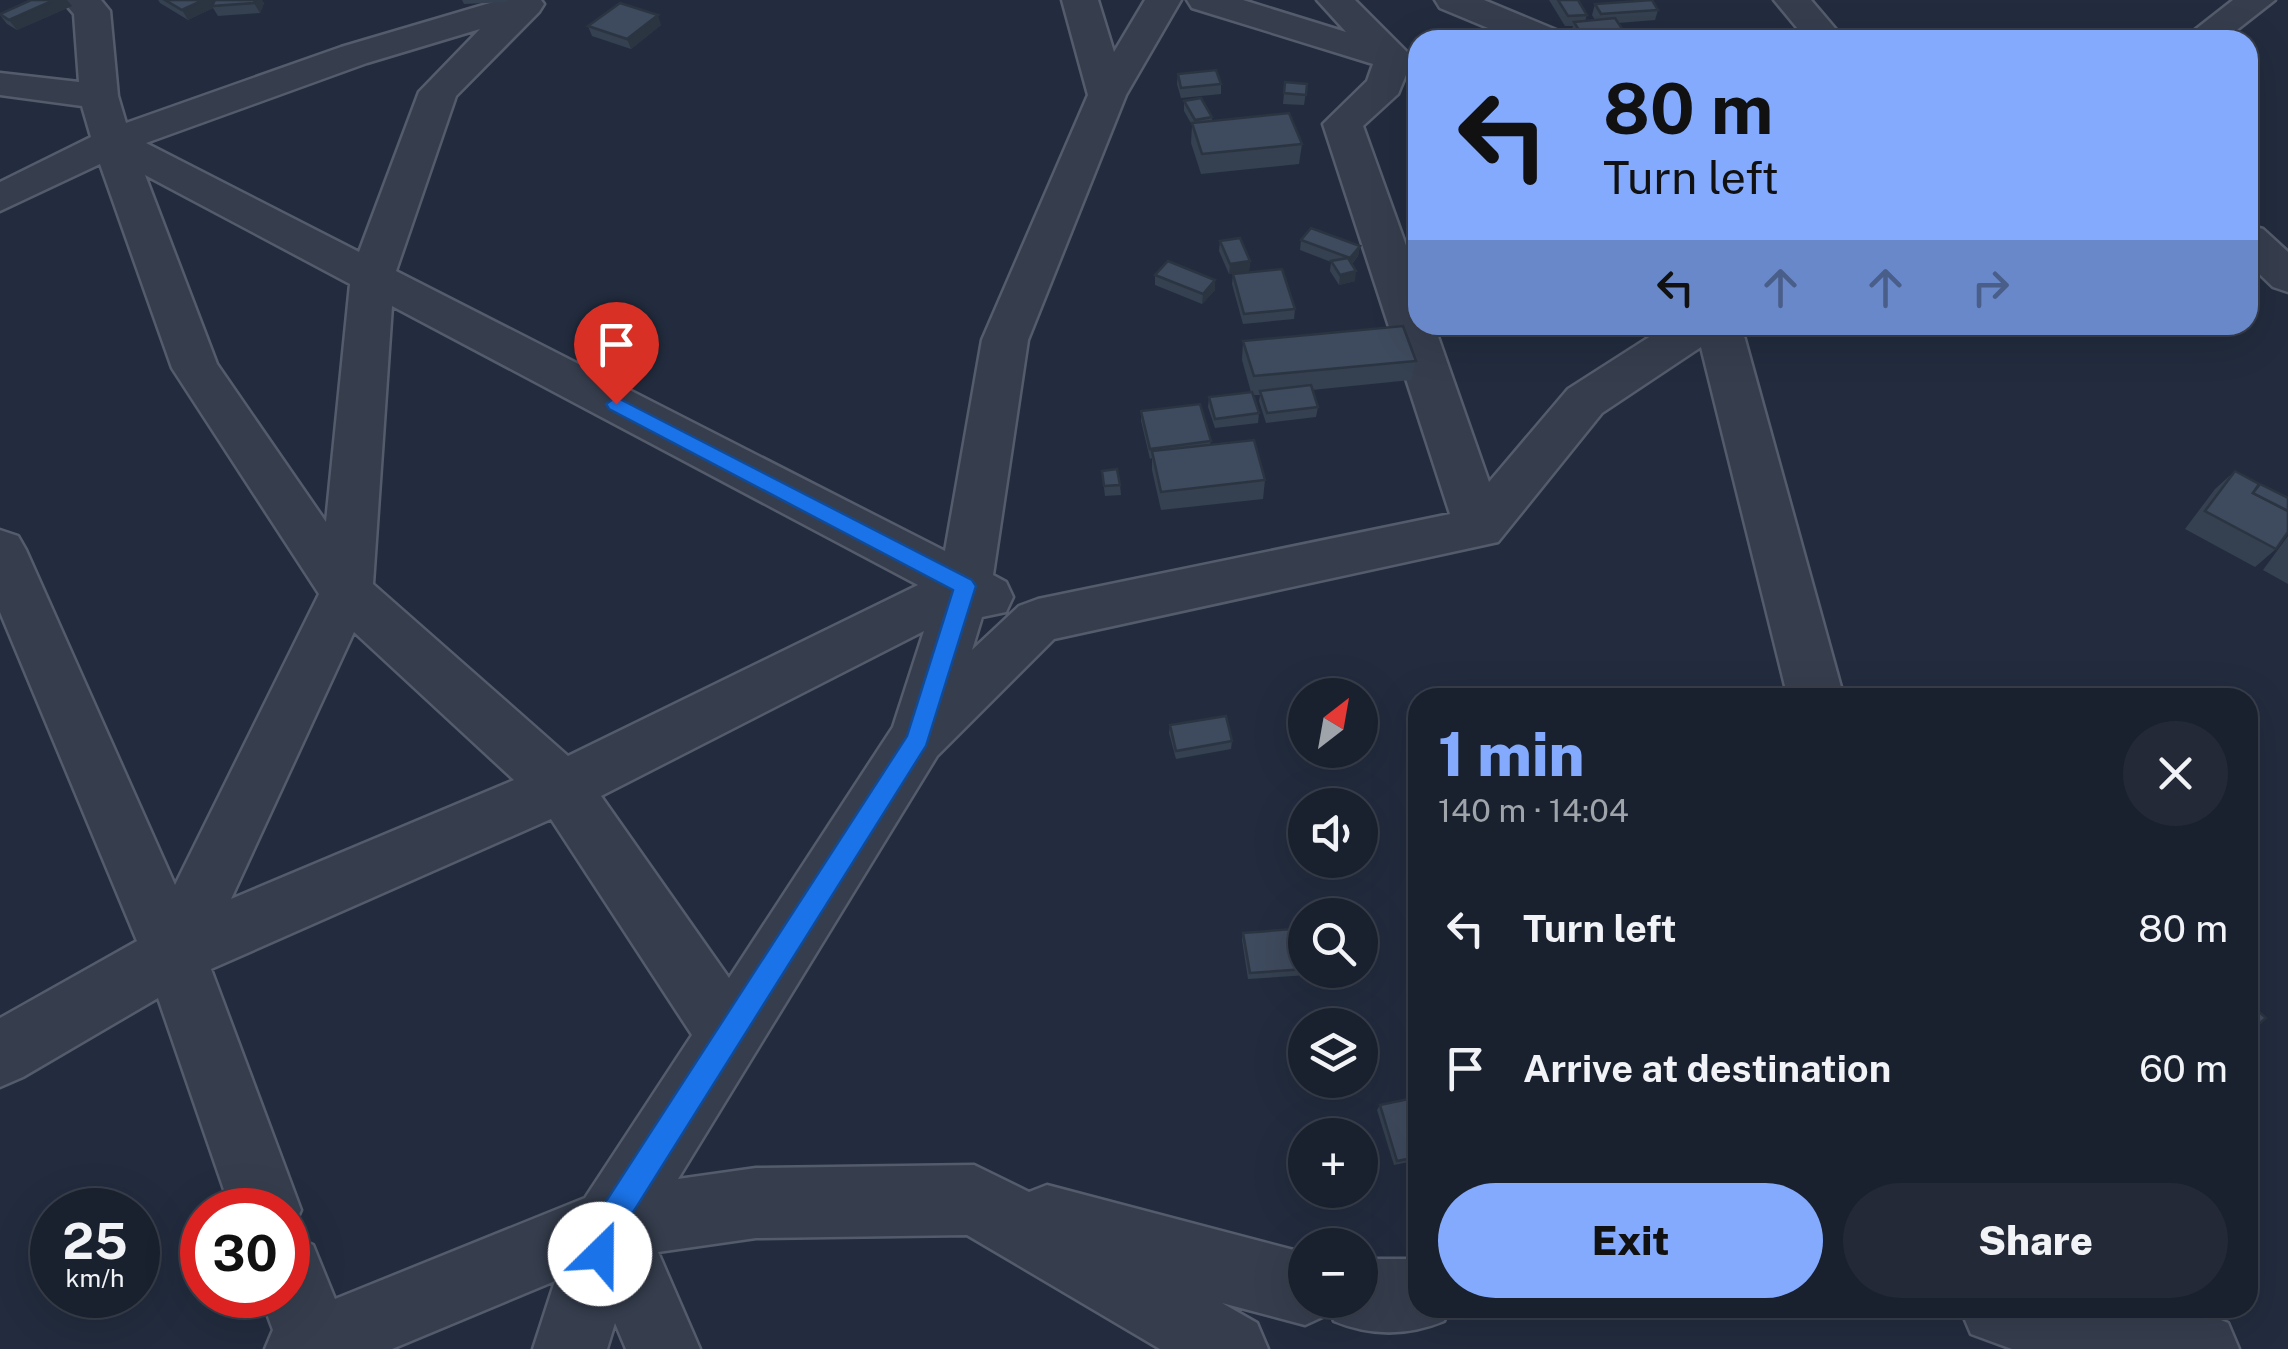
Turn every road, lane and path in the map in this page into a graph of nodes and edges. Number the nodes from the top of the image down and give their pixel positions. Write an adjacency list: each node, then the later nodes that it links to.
1 (1080, 0): 16 (street)
2 (1335, 0): 14 (street)
3 (1452, 0): 10 (street)
4 (2257, 0): 13 (street)
5 (1216, 1): 9 (street); 14 (street)
6 (1790, 1): 11 (street); 12 (street)
7 (533, 2): 17 (street); 22 (street)
8 (92, 4): 17 (street)
9 (1154, 14): 16 (street)
10 (1524, 30)
11 (1786, 30)
12 (1817, 30)
13 (2214, 30)
14 (1406, 62): 24 (street)
15 (0, 84): 17 (street)
16 (1107, 95): 30 (street)
17 (105, 119): 18 (street); 22 (street); 31 (street)
18 (0, 198)
19 (2258, 242): 21 (street)
20 (2258, 248): 23 (street)
21 (2288, 249)
22 (372, 277): 30 (street); 31 (street)
23 (2288, 277)
24 (1408, 317)
25 (1414, 335): 28 (street)
26 (1686, 335): 28 (street)
27 (1721, 335): 33 (street)
28 (1480, 528): 32 (street)
29 (0, 550): 36 (street)
30 (965, 586): 32 (street); 34 (street); 35 (street)
31 (346, 592): 35 (street); 36 (street)
32 (1038, 621): 34 (street)
33 (1813, 688)
34 (917, 739): 37 (street)
35 (562, 787): 36 (street); 37 (street)
36 (174, 954): 38 (street); 39 (street)
37 (730, 1036): 41 (street)
38 (0, 1054)
39 (258, 1188)
40 (974, 1200): 41 (street); 42 (street); 51 (street)
41 (610, 1223): 48 (street); 49 (street); 50 (street)
42 (1288, 1285)
43 (1378, 1295): 44 (street)
44 (1408, 1295)
45 (302, 1318): 48 (street)
46 (2022, 1318): 47 (street)
47 (2085, 1343): 52 (street)
48 (310, 1348)
49 (570, 1349)
50 (663, 1349)
51 (1231, 1349)
52 (2202, 1349)

